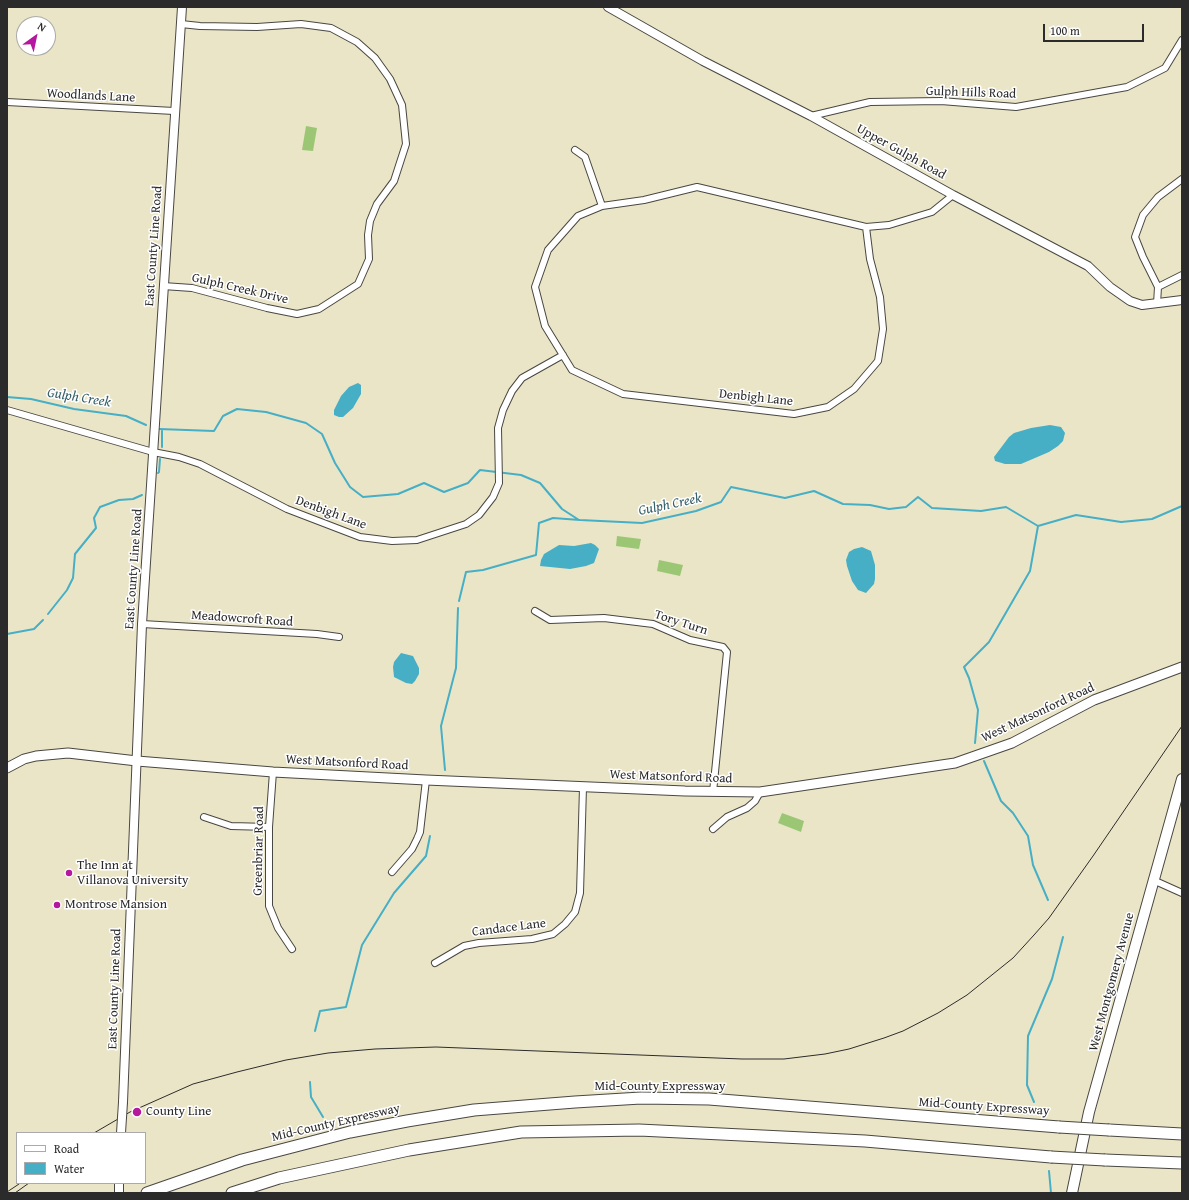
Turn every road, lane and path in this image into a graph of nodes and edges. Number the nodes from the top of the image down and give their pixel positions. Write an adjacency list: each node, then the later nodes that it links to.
1 (182, 7): 3 (street, East County Line Road)
2 (608, 7): 7 (street, Upper Gulph Road)
3 (181, 24): 6 (street, East County Line Road); 14 (street, Gulph Creek Drive)
4 (1182, 40): 7 (street, Gulph Hills Road)
5 (7, 102): 6 (street, Woodlands Lane)
6 (174, 112): 14 (street, East County Line Road)
7 (811, 116): 10 (street, Upper Gulph Road)
8 (575, 150): 11 (street)
9 (1182, 179): 15 (street)
10 (953, 194): 12 (street, Denbigh Lane); 17 (street, Upper Gulph Road)
11 (602, 206): 12 (street, Denbigh Lane); 18 (street, Denbigh Lane)
12 (866, 228): 18 (street, Denbigh Lane)
13 (1182, 275): 15 (street)
14 (163, 286): 20 (street, East County Line Road)
15 (1158, 287): 17 (street)
16 (1182, 300): 17 (street, Upper Gulph Road)
17 (1157, 304)
18 (563, 355): 20 (street, Denbigh Lane)
19 (7, 410): 20 (street, Denbigh Lane)
20 (153, 452): 22 (street, East County Line Road)
21 (534, 612): 31 (street, Tory Turn)
22 (142, 624): 23 (street, Meadowcroft Road); 25 (street, East County Line Road)
23 (339, 637)
24 (1182, 667): 32 (main road, West Matsonford Road)
25 (137, 761): 26 (main road, West Matsonford Road); 27 (main road, West Matsonford Road); 41 (street, East County Line Road, bridge)
26 (7, 768)
27 (273, 772): 29 (main road, West Matsonford Road); 34 (street, Greenbriar Road)
28 (1182, 779): 37 (main road, West Montgomery Avenue)
29 (426, 780): 30 (main road, West Matsonford Road); 36 (street)
30 (583, 787): 31 (main road, West Matsonford Road); 40 (street, Candace Lane)
31 (713, 792): 32 (main road, West Matsonford Road)
32 (760, 792): 35 (street)
33 (204, 817): 34 (street)
34 (270, 827): 39 (street, Greenbriar Road)
35 (713, 829)
36 (392, 872)
37 (1153, 880): 38 (street); 46 (main road, West Montgomery Avenue)
38 (1182, 893)
39 (292, 948)
40 (435, 963)
41 (121, 1132)
42 (1182, 1134): 44 (highway, Mid-County Expressway, bridge)
43 (1182, 1163): 45 (highway, bridge)
44 (147, 1193)
45 (232, 1193)
46 (1072, 1193)

